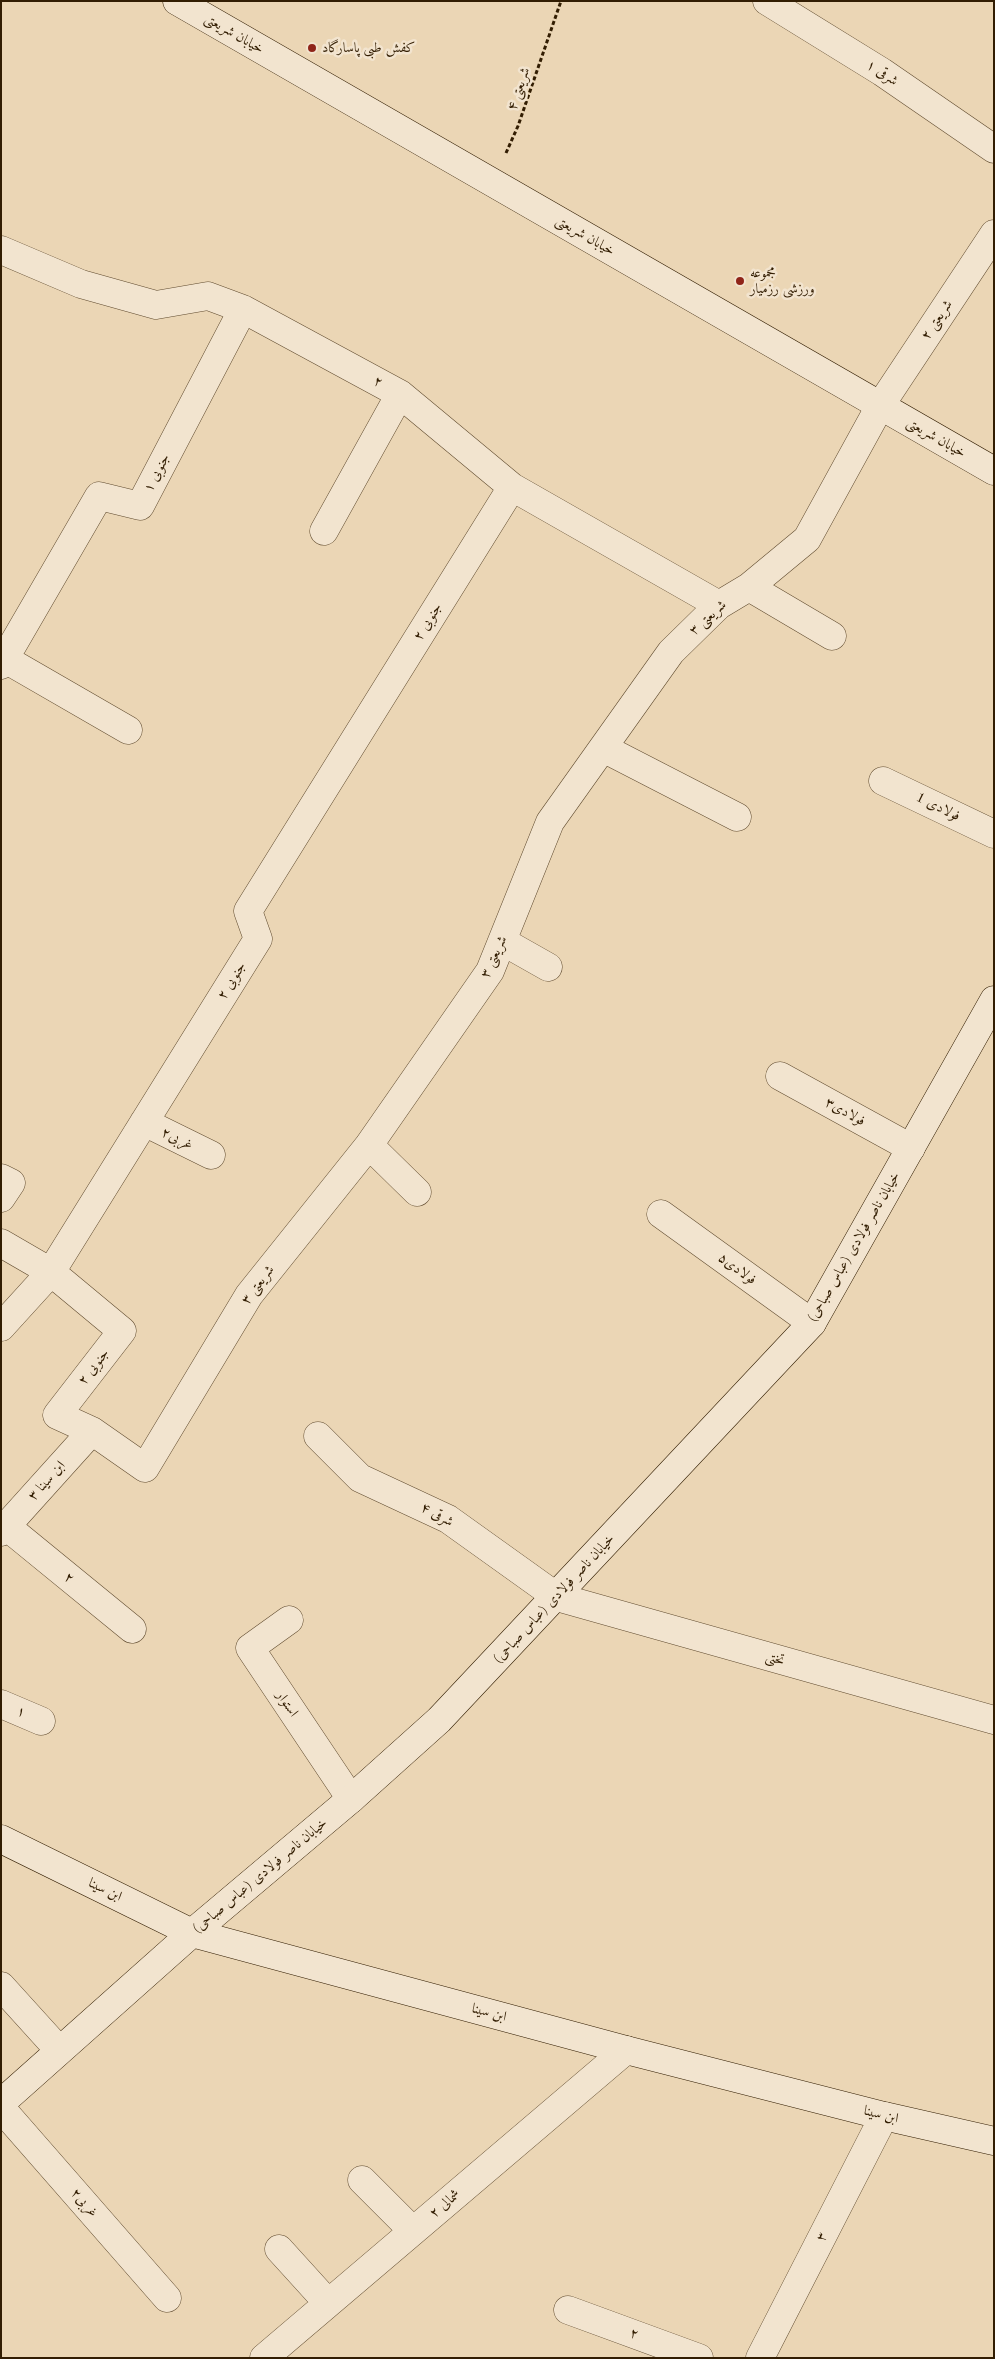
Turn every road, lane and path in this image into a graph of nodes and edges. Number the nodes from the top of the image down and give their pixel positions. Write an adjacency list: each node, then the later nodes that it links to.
1 (177, 1): 5 (street, خیابان شریعتی)
2 (561, 1): 5 (path, شریعتی ۴)
3 (767, 1): 4 (street, ۱ شرقی)
4 (994, 149)
5 (492, 183): 10 (street, خیابان شریعتی)
6 (994, 234): 10 (street, شریعتی ۲)
7 (1, 250): 8 (street, ۲)
8 (243, 309): 9 (street, ۲); 17 (street, ۱ جنوبی)
9 (400, 394): 12 (street, ۲); 13 (street)
10 (880, 406): 11 (street, خیابان شریعتی); 14 (street, شریعتی ۳)
11 (994, 471)
12 (512, 487): 15 (street, ۲); 27 (street, ۲ جنوبی)
13 (324, 531)
14 (749, 587): 15 (street, شریعتی ۳); 16 (street)
15 (718, 606): 19 (street, شریعتی ۳)
16 (832, 636)
17 (3, 662): 18 (street)
18 (128, 730)
19 (603, 748): 21 (street); 23 (street, شریعتی ۳)
20 (883, 781): 22 (street, فولادی 1)
21 (737, 816)
22 (994, 834)
23 (502, 941): 24 (street); 28 (street, شریعتی ۳)
24 (548, 967)
25 (994, 1000): 29 (street, خیابان ناصر فولادی (عباس صباحی))
26 (780, 1076): 29 (street, فولادی۳)
27 (144, 1122): 30 (street, غربی۲); 36 (street, ۲ جنوبی)
28 (369, 1145): 32 (street); 39 (street, شریعتی ۳)
29 (911, 1148): 37 (street, خیابان ناصر فولادی (عباس صباحی))
30 (211, 1155)
31 (1, 1178): 33 (street)
32 (417, 1192)
33 (1, 1198)
34 (661, 1214): 37 (street, فولادی۵)
35 (1, 1243): 36 (street)
36 (51, 1272): 38 (street); 39 (street, ۲ جنوبی)
37 (812, 1323): 42 (street, خیابان ناصر فولادی (عباس صباحی))
38 (1, 1327)
39 (92, 1431): 41 (street, ابن سینا ۳)
40 (318, 1436): 42 (street, ۴ شرقی)
41 (4, 1529): 44 (street, ۲)
42 (557, 1597): 46 (street, تختی); 48 (street, خیابان ناصر فولادی (عباس صباحی))
43 (288, 1620): 48 (street, استوار)
44 (132, 1629)
45 (1, 1704): 47 (street, ۱)
46 (994, 1720)
47 (40, 1721)
48 (351, 1799): 50 (street, خیابان ناصر فولادی (عباس صباحی))
49 (1, 1839): 50 (street, ابن سینا)
50 (192, 1933): 52 (street, خیابان ناصر فولادی (عباس صباحی)); 53 (street, ابن سینا)
51 (1, 1986): 52 (street)
52 (59, 2050): 54 (street, خیابان ناصر فولادی (عباس صباحی))
53 (626, 2050): 56 (street, ابن سینا); 59 (street, ۲ شمالی)
54 (1, 2103)
55 (1, 2108): 61 (street, غربی۲)
56 (884, 2116): 57 (street, ابن سینا); 66 (street, ۳)
57 (994, 2141)
58 (362, 2180): 59 (street)
59 (413, 2231): 62 (street, ۲ شمالی)
60 (279, 2250): 62 (street)
61 (167, 2298)
62 (328, 2303): 64 (street, ۲ شمالی)
63 (568, 2310): 65 (street, ۲)
64 (264, 2358)
65 (699, 2358)
66 (760, 2358)

